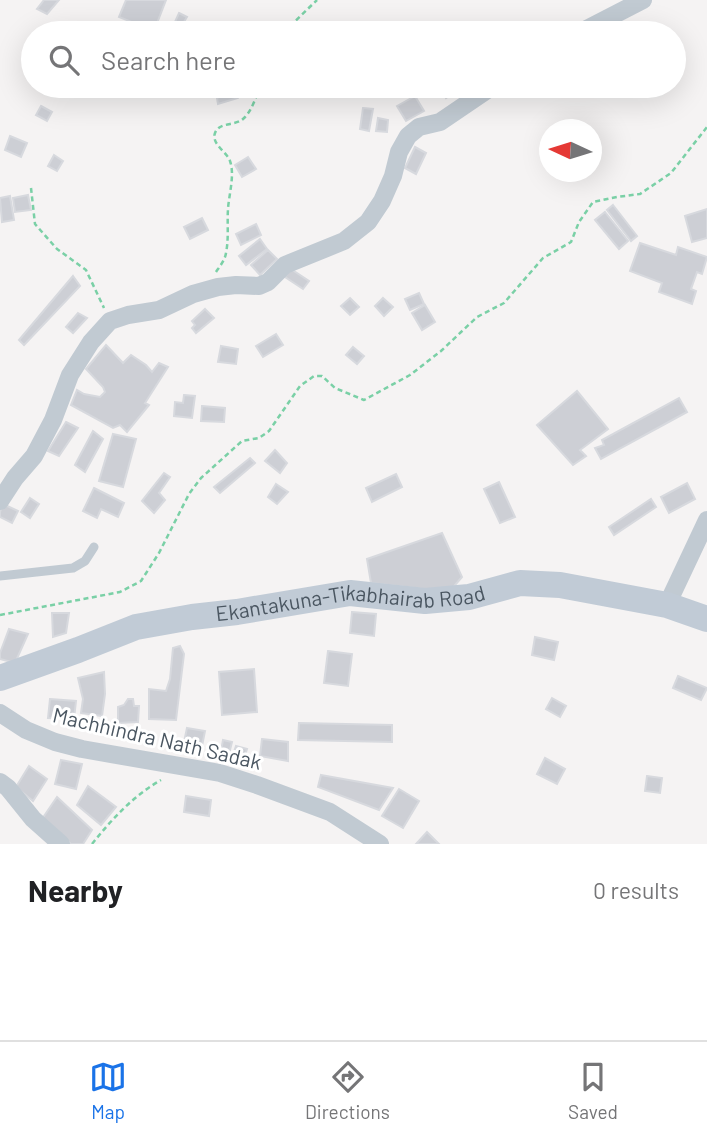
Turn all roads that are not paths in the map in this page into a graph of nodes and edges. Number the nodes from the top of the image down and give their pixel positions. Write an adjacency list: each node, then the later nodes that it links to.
1 (643, 0): 2 (street)
2 (602, 21)
3 (475, 98): 4 (street)
4 (0, 501)
5 (707, 520): 8 (street)
6 (94, 547): 7 (lane)
7 (0, 576)
8 (667, 605): 9 (main road, Ekantakuna-Tikabhairab Road); 10 (main road, Ekantakuna-Tikabhairab Road)
9 (707, 619)
10 (0, 678)
11 (0, 713): 14 (street, Machhindra Nath Sadak)
12 (0, 782): 13 (street)
13 (61, 844)
14 (380, 844)

